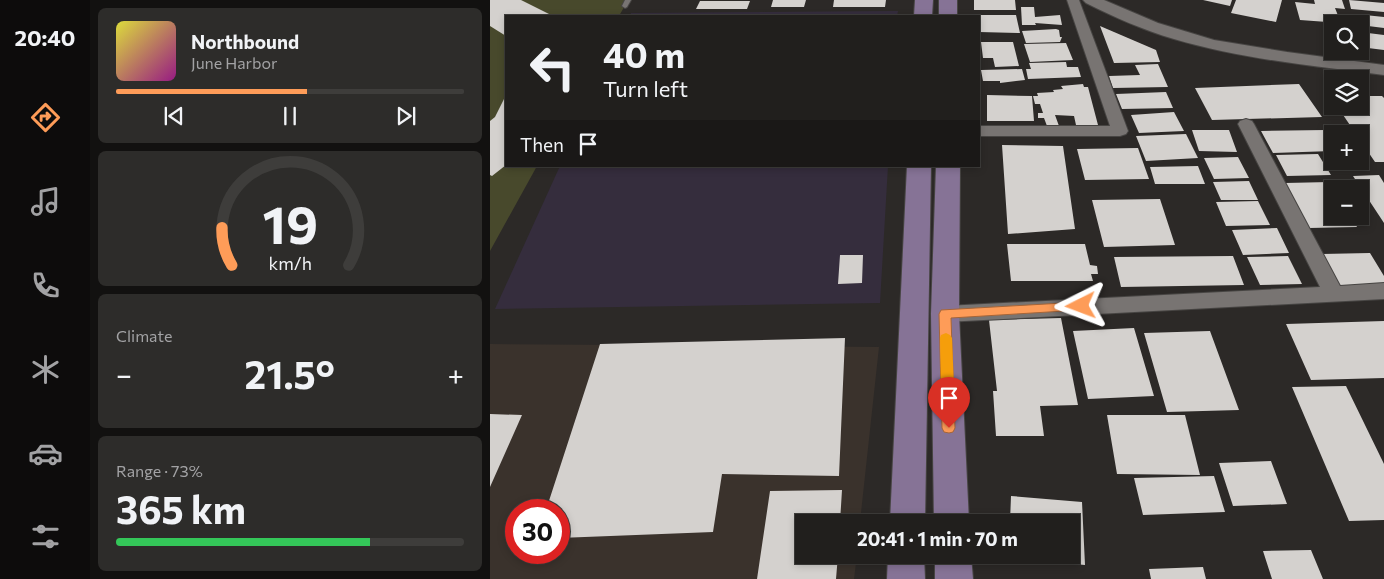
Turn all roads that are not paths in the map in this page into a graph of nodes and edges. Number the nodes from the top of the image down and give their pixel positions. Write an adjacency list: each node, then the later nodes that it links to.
1 (924, 0): 7 (main road)
2 (948, 0): 8 (main road)
3 (1073, 0): 15 (street)
4 (1091, 0): 13 (street)
5 (1137, 4): 6 (street)
6 (1153, 10)
7 (924, 15)
8 (948, 15)
9 (1242, 34): 10 (street)
10 (1324, 48)
11 (1369, 53): 12 (street)
12 (1384, 55)
13 (1384, 70)
14 (1246, 124): 19 (street)
15 (980, 131)
16 (919, 167): 21 (main road)
17 (948, 167): 20 (main road)
18 (1384, 291): 19 (street)
19 (1333, 292): 20 (street)
20 (945, 314): 22 (main road)
21 (907, 514)
22 (952, 514)
23 (906, 564): 25 (main road)
24 (953, 564): 26 (main road)
25 (906, 579)
26 (954, 579)

